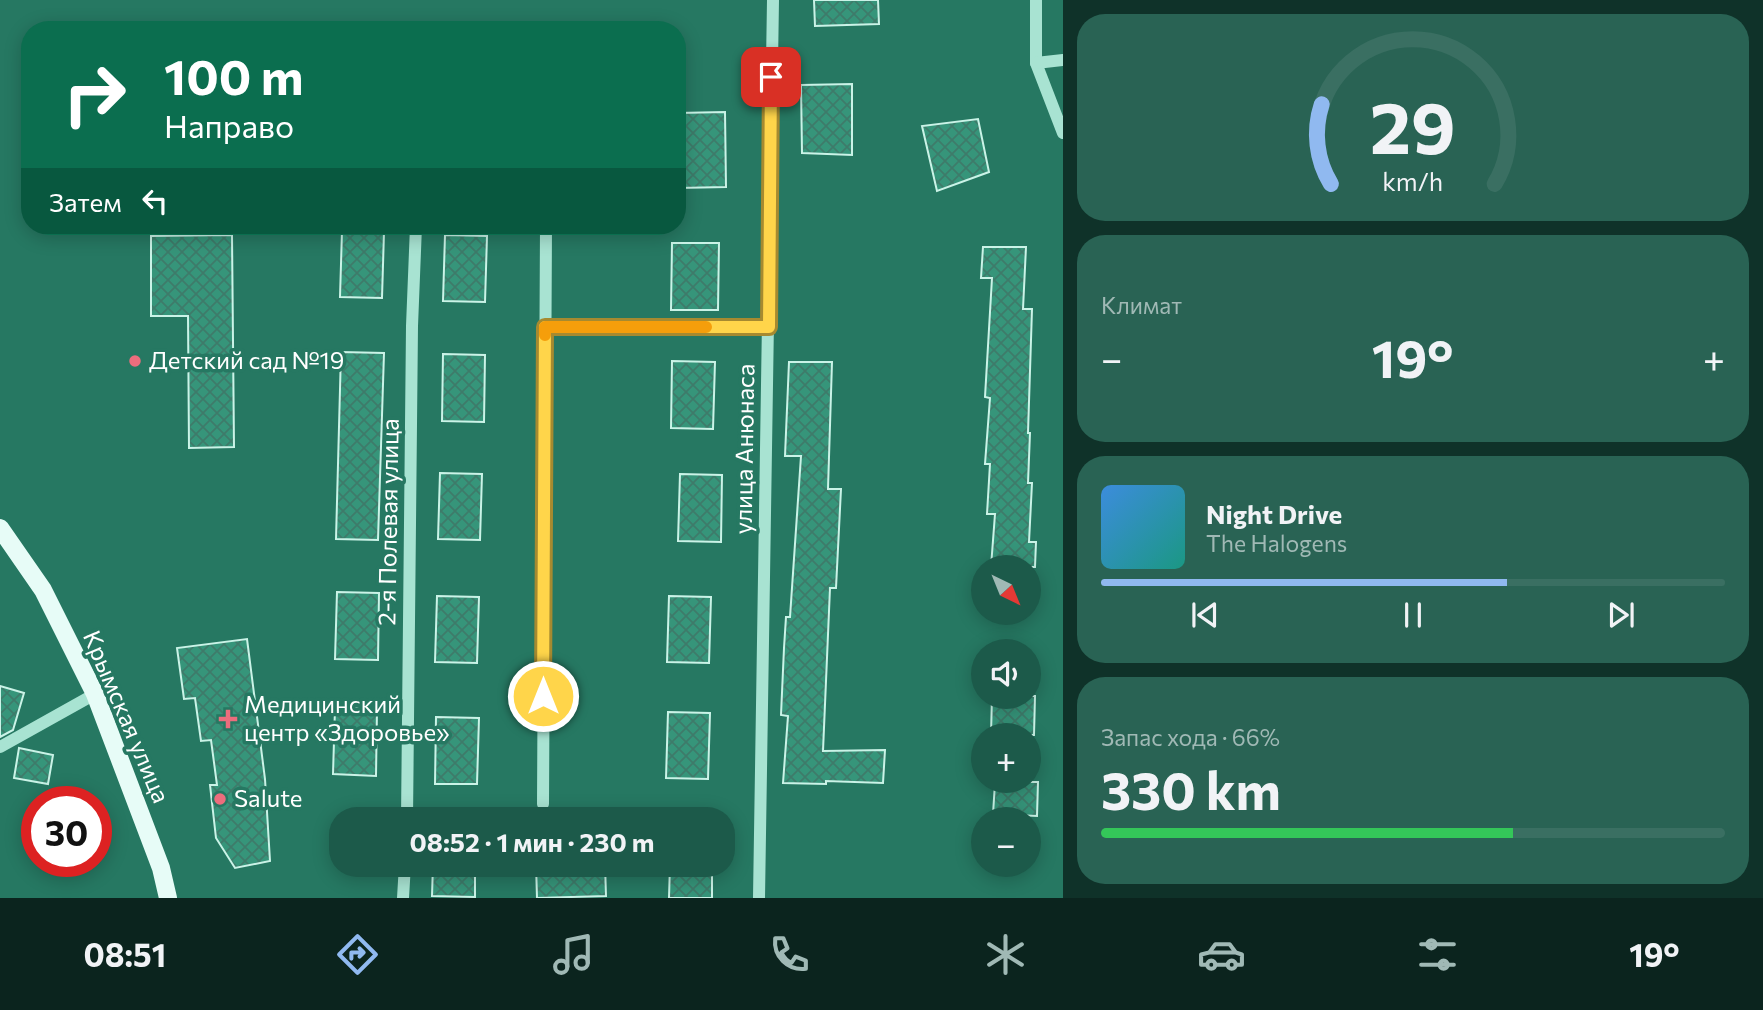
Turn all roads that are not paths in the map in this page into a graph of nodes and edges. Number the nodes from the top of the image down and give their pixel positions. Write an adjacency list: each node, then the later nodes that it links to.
1 (773, 0): 9 (street, улица Анюнаса)
2 (1036, 0): 4 (street)
3 (1063, 60): 4 (street)
4 (1036, 63): 5 (street)
5 (1063, 132)
6 (416, 235): 14 (street, 2-я Полевая улица)
7 (546, 235): 8 (street)
8 (545, 327): 9 (street); 13 (street)
9 (769, 327): 18 (street, улица Анюнаса)
10 (0, 527): 11 (main road, Крымская улица)
11 (95, 694): 12 (street); 16 (main road, Крымская улица)
12 (0, 747)
13 (543, 804)
14 (407, 807)
15 (404, 877): 17 (street)
16 (168, 898)
17 (403, 898)
18 (759, 898)

